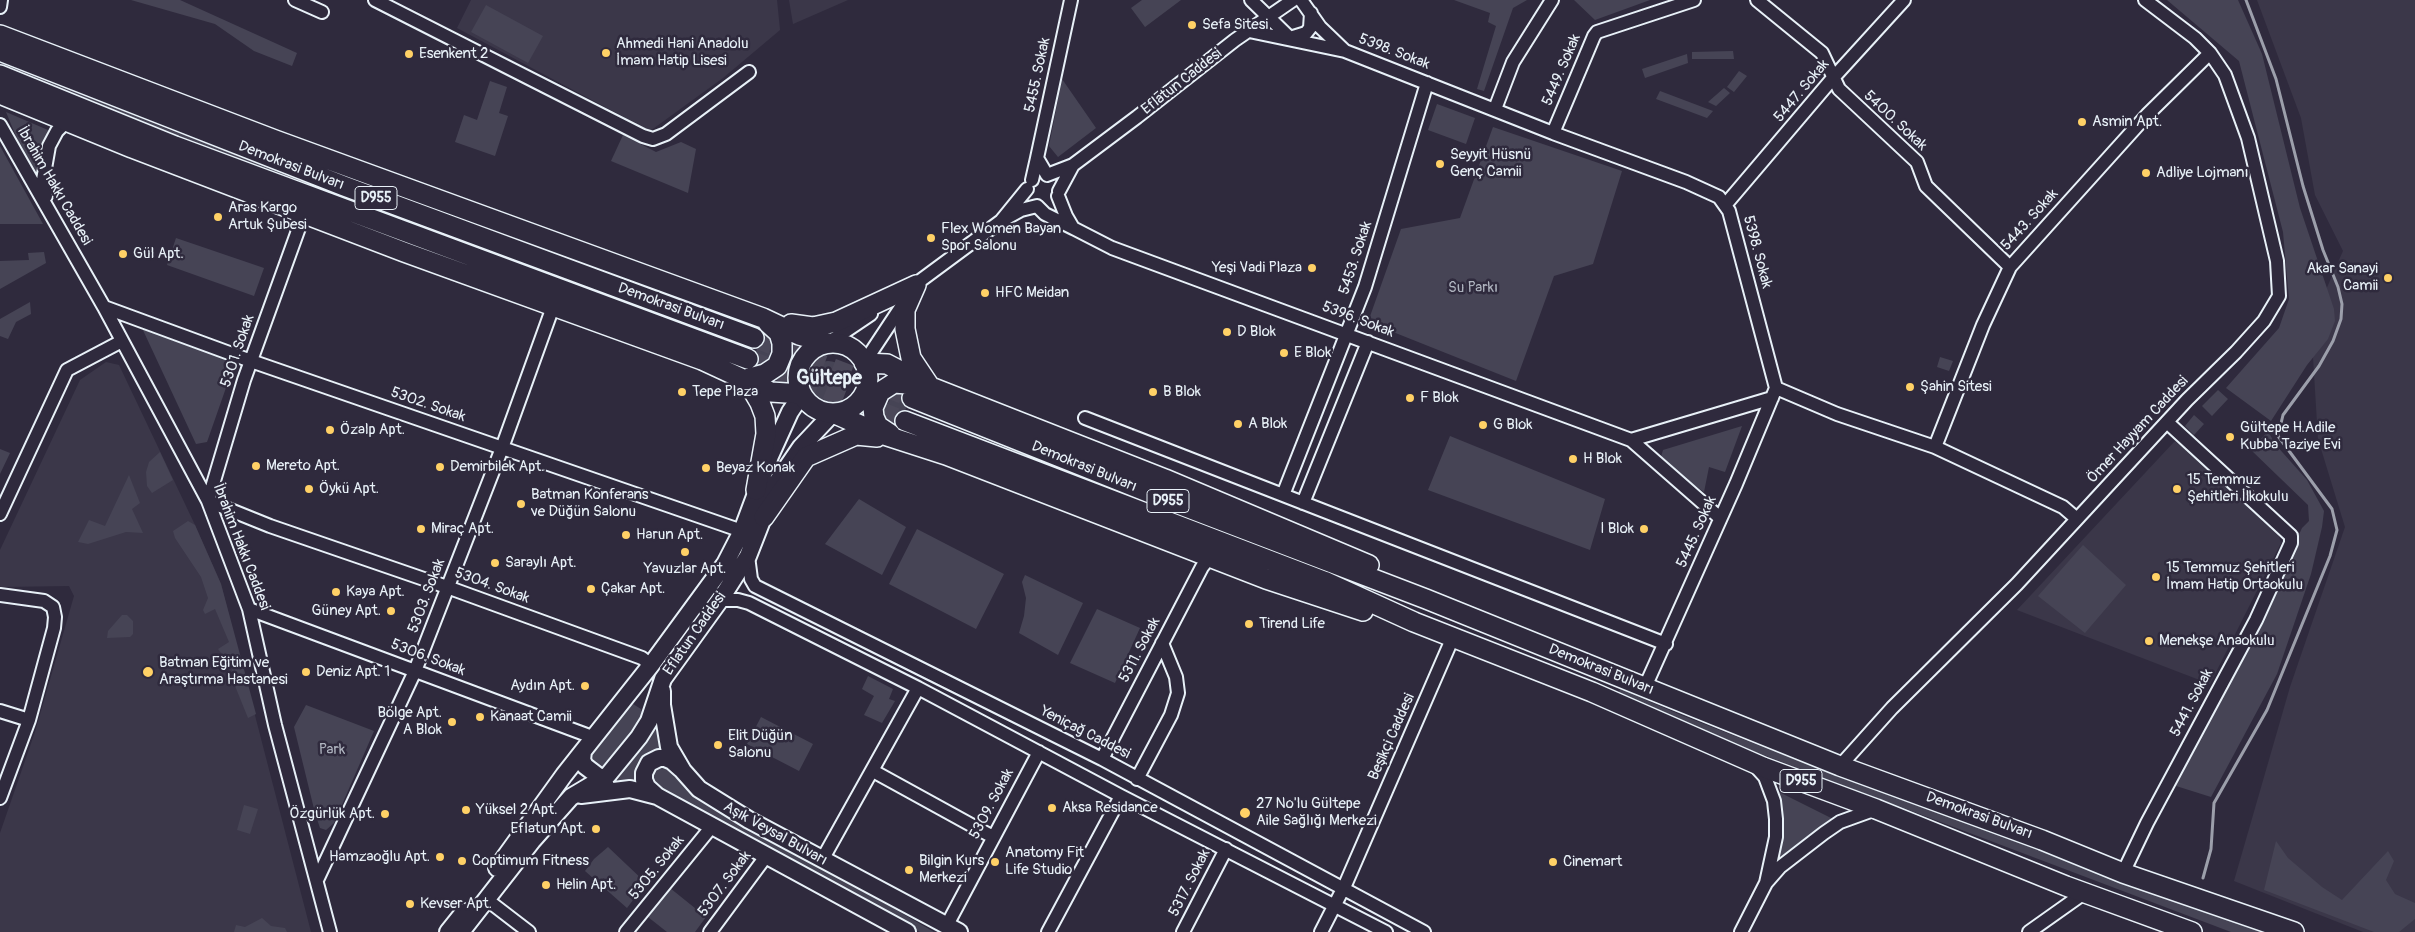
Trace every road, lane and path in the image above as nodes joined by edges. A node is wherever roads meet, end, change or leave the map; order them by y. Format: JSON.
{"nodes":[{"id":1,"x":1,"y":0,"type":"edge"},
{"id":2,"x":295,"y":0,"type":"edge"},
{"id":3,"x":375,"y":0,"type":"edge"},
{"id":4,"x":1071,"y":0,"type":"edge"},
{"id":5,"x":1251,"y":0,"type":"edge"},
{"id":6,"x":1292,"y":0,"type":"edge"},
{"id":7,"x":1301,"y":0,"type":"edge"},
{"id":8,"x":1552,"y":0,"type":"edge"},
{"id":9,"x":1694,"y":0,"type":"edge"},
{"id":10,"x":1757,"y":0,"type":"edge"},
{"id":11,"x":1904,"y":0,"type":"edge"},
{"id":12,"x":2145,"y":0,"type":"edge"},
{"id":13,"x":0,"y":7,"type":"edge"},
{"id":14,"x":322,"y":12,"type":"dead end"},
{"id":15,"x":1312,"y":13,"type":"junction"},
{"id":16,"x":1268,"y":17,"type":"junction"},
{"id":17,"x":1249,"y":30,"type":"junction"},
{"id":18,"x":0,"y":35,"type":"edge"},
{"id":19,"x":1290,"y":38,"type":"junction"},
{"id":20,"x":0,"y":51,"type":"edge"},
{"id":21,"x":1345,"y":51,"type":"junction"},
{"id":22,"x":2210,"y":53,"type":"junction"},
{"id":23,"x":749,"y":72,"type":"dead end"},
{"id":24,"x":0,"y":75,"type":"edge"},
{"id":25,"x":1833,"y":78,"type":"junction"},
{"id":26,"x":1427,"y":83,"type":"junction"},
{"id":27,"x":0,"y":94,"type":"edge"},
{"id":28,"x":1495,"y":109,"type":"junction"},
{"id":29,"x":66,"y":122,"type":"junction"},
{"id":30,"x":0,"y":125,"type":"edge"},
{"id":31,"x":1553,"y":133,"type":"junction"},
{"id":32,"x":1037,"y":158,"type":"junction"},
{"id":33,"x":1073,"y":164,"type":"junction"},
{"id":34,"x":1046,"y":175,"type":"junction"},
{"id":35,"x":1030,"y":184,"type":"junction"},
{"id":36,"x":1059,"y":193,"type":"junction"},
{"id":37,"x":47,"y":204,"type":"junction"},
{"id":38,"x":1726,"y":204,"type":"junction"},
{"id":39,"x":1037,"y":206,"type":"junction"},
{"id":40,"x":304,"y":214,"type":"junction"},
{"id":41,"x":1001,"y":221,"type":"junction"},
{"id":42,"x":1073,"y":228,"type":"junction"},
{"id":43,"x":2010,"y":267,"type":"junction"},
{"id":44,"x":916,"y":285,"type":"junction"},
{"id":45,"x":104,"y":308,"type":"junction"},
{"id":46,"x":550,"y":315,"type":"dead end"},
{"id":47,"x":763,"y":318,"type":"junction"},
{"id":48,"x":1348,"y":333,"type":"junction"},
{"id":49,"x":754,"y":338,"type":"tunnel mouth"},
{"id":50,"x":122,"y":341,"type":"junction"},
{"id":51,"x":1368,"y":342,"type":"junction"},
{"id":52,"x":828,"y":343,"type":"junction"},
{"id":53,"x":748,"y":359,"type":"tunnel mouth"},
{"id":54,"x":251,"y":361,"type":"junction"},
{"id":55,"x":864,"y":363,"type":"junction"},
{"id":56,"x":746,"y":379,"type":"junction"},
{"id":57,"x":931,"y":387,"type":"junction"},
{"id":58,"x":1774,"y":393,"type":"junction"},
{"id":59,"x":802,"y":394,"type":"junction"},
{"id":60,"x":912,"y":398,"type":"tunnel mouth"},
{"id":61,"x":833,"y":412,"type":"junction"},
{"id":62,"x":1085,"y":418,"type":"dead end"},
{"id":63,"x":905,"y":420,"type":"tunnel mouth"},
{"id":64,"x":2168,"y":423,"type":"junction"},
{"id":65,"x":1631,"y":440,"type":"junction"},
{"id":66,"x":900,"y":441,"type":"junction"},
{"id":67,"x":1935,"y":446,"type":"junction"},
{"id":68,"x":502,"y":448,"type":"junction"},
{"id":69,"x":756,"y":490,"type":"junction"},
{"id":70,"x":1283,"y":495,"type":"junction"},
{"id":71,"x":208,"y":500,"type":"junction"},
{"id":72,"x":1303,"y":503,"type":"junction"},
{"id":73,"x":0,"y":514,"type":"edge"},
{"id":74,"x":764,"y":517,"type":"junction"},
{"id":75,"x":1720,"y":518,"type":"junction"},
{"id":76,"x":2077,"y":519,"type":"junction"},
{"id":77,"x":742,"y":531,"type":"junction"},
{"id":78,"x":748,"y":556,"type":"junction"},
{"id":79,"x":1210,"y":557,"type":"junction"},
{"id":80,"x":447,"y":587,"type":"junction"},
{"id":81,"x":0,"y":595,"type":"edge"},
{"id":82,"x":1426,"y":599,"type":"junction"},
{"id":83,"x":720,"y":600,"type":"junction"},
{"id":84,"x":249,"y":609,"type":"junction"},
{"id":85,"x":1414,"y":622,"type":"junction"},
{"id":86,"x":1453,"y":637,"type":"junction"},
{"id":87,"x":1162,"y":643,"type":"junction"},
{"id":88,"x":1666,"y":644,"type":"junction"},
{"id":89,"x":651,"y":665,"type":"junction"},
{"id":90,"x":416,"y":671,"type":"junction"},
{"id":91,"x":663,"y":679,"type":"junction"},
{"id":92,"x":1645,"y":687,"type":"junction"},
{"id":93,"x":918,"y":688,"type":"junction"},
{"id":94,"x":625,"y":698,"type":"junction"},
{"id":95,"x":653,"y":709,"type":"junction"},
{"id":96,"x":0,"y":711,"type":"edge"},
{"id":97,"x":29,"y":720,"type":"junction"},
{"id":98,"x":665,"y":723,"type":"junction"},
{"id":99,"x":595,"y":738,"type":"junction"},
{"id":100,"x":583,"y":752,"type":"junction"},
{"id":101,"x":1039,"y":752,"type":"junction"},
{"id":102,"x":1102,"y":759,"type":"junction"},
{"id":103,"x":1751,"y":762,"type":"junction"},
{"id":104,"x":1840,"y":766,"type":"junction"},
{"id":105,"x":682,"y":771,"type":"junction"},
{"id":106,"x":873,"y":771,"type":"junction"},
{"id":107,"x":1137,"y":779,"type":"junction"},
{"id":108,"x":605,"y":785,"type":"junction"},
{"id":109,"x":657,"y":796,"type":"junction"},
{"id":110,"x":1121,"y":796,"type":"junction"},
{"id":111,"x":0,"y":798,"type":"edge"},
{"id":112,"x":1876,"y":809,"type":"junction"},
{"id":113,"x":714,"y":826,"type":"junction"},
{"id":114,"x":993,"y":837,"type":"junction"},
{"id":115,"x":1226,"y":849,"type":"junction"},
{"id":116,"x":767,"y":855,"type":"junction"},
{"id":117,"x":822,"y":860,"type":"junction"},
{"id":118,"x":2123,"y":873,"type":"junction"},
{"id":119,"x":317,"y":880,"type":"junction"},
{"id":120,"x":1766,"y":883,"type":"junction"},
{"id":121,"x":1344,"y":888,"type":"junction"},
{"id":122,"x":2084,"y":893,"type":"junction"},
{"id":123,"x":486,"y":899,"type":"junction"},
{"id":124,"x":1336,"y":905,"type":"junction"},
{"id":125,"x":953,"y":929,"type":"edge"},
{"id":126,"x":2180,"y":930,"type":"edge"},
{"id":127,"x":330,"y":932,"type":"edge"},
{"id":128,"x":448,"y":932,"type":"edge"},
{"id":129,"x":461,"y":932,"type":"edge"},
{"id":130,"x":529,"y":932,"type":"edge"},
{"id":131,"x":626,"y":932,"type":"edge"},
{"id":132,"x":710,"y":932,"type":"edge"},
{"id":133,"x":907,"y":932,"type":"edge"},
{"id":134,"x":1048,"y":932,"type":"edge"},
{"id":135,"x":1183,"y":932,"type":"edge"},
{"id":136,"x":1321,"y":932,"type":"edge"},
{"id":137,"x":1386,"y":932,"type":"edge"},
{"id":138,"x":1424,"y":932,"type":"edge"},
{"id":139,"x":1741,"y":932,"type":"edge"},
{"id":140,"x":2029,"y":932,"type":"edge"},
{"id":141,"x":2294,"y":932,"type":"edge"}],
"edges":[{"from":1,"to":13,"type":"street"},
{"from":2,"to":14,"type":"street"},
{"from":3,"to":23,"type":"street"},
{"from":4,"to":32,"type":"street","name":"5455. Sokak"},
{"from":5,"to":16,"type":"street"},
{"from":6,"to":16,"type":"street","name":"Eflatun Caddesi"},
{"from":7,"to":15,"type":"street","name":"5398. Sokak"},
{"from":8,"to":28,"type":"street"},
{"from":9,"to":31,"type":"street","name":"5449. Sokak"},
{"from":10,"to":25,"type":"street","name":"5400. Sokak"},
{"from":11,"to":25,"type":"street","name":"5447. Sokak"},
{"from":12,"to":22,"type":"street","name":"Ömer Hayyam Caddesi"},
{"from":15,"to":19,"type":"street"},
{"from":15,"to":21,"type":"street","name":"5398. Sokak"},
{"from":16,"to":17,"type":"street","name":"Eflatun Caddesi"},
{"from":16,"to":19,"type":"street"},
{"from":17,"to":19,"type":"street","name":"5398. Sokak"},
{"from":17,"to":33,"type":"street","name":"Eflatun Caddesi"},
{"from":18,"to":47,"type":"highway"},
{"from":19,"to":21,"type":"street","name":"5398. Sokak"},
{"from":20,"to":49,"type":"highway","name":"Demokrasi Bulvarı","number":"D955"},
{"from":21,"to":26,"type":"street","name":"5398. Sokak"},
{"from":22,"to":43,"type":"street","name":"5443. Sokak"},
{"from":22,"to":64,"type":"street","name":"Ömer Hayyam Caddesi"},
{"from":24,"to":53,"type":"highway","name":"Demokrasi Bulvarı","number":"D955"},
{"from":25,"to":38,"type":"street","name":"5447. Sokak"},
{"from":25,"to":43,"type":"street","name":"5400. Sokak"},
{"from":26,"to":28,"type":"street","name":"5398. Sokak"},
{"from":26,"to":48,"type":"street","name":"5453. Sokak"},
{"from":27,"to":29,"type":"highway"},
{"from":28,"to":31,"type":"street","name":"5398. Sokak"},
{"from":29,"to":37,"type":"street"},
{"from":29,"to":40,"type":"highway"},
{"from":30,"to":37,"type":"street","name":"İbrahim Hakkı Caddesi"},
{"from":31,"to":38,"type":"street","name":"5398. Sokak"},
{"from":32,"to":34,"type":"street"},
{"from":32,"to":35,"type":"street","name":"5455. Sokak"},
{"from":33,"to":34,"type":"street"},
{"from":33,"to":36,"type":"street"},
{"from":34,"to":35,"type":"street"},
{"from":34,"to":36,"type":"street"},
{"from":35,"to":39,"type":"street"},
{"from":35,"to":41,"type":"street"},
{"from":36,"to":39,"type":"street"},
{"from":36,"to":42,"type":"street"},
{"from":37,"to":45,"type":"street","name":"İbrahim Hakkı Caddesi"},
{"from":38,"to":58,"type":"street","name":"5398. Sokak"},
{"from":39,"to":41,"type":"street"},
{"from":39,"to":42,"type":"street","name":"5396. Sokak"},
{"from":40,"to":54,"type":"street","name":"5301. Sokak"},
{"from":40,"to":56,"type":"highway"},
{"from":41,"to":44,"type":"street"},
{"from":42,"to":48,"type":"street","name":"5396. Sokak"},
{"from":43,"to":67,"type":"street","name":"5443. Sokak"},
{"from":44,"to":47,"type":"highway"},
{"from":44,"to":52,"type":"street"},
{"from":44,"to":55,"type":"street"},
{"from":44,"to":57,"type":"highway"},
{"from":45,"to":50,"type":"street","name":"İbrahim Hakkı Caddesi"},
{"from":45,"to":54,"type":"street","name":"5302. Sokak"},
{"from":46,"to":68,"type":"street","name":"5303. Sokak"},
{"from":47,"to":52,"type":"highway"},
{"from":47,"to":56,"type":"highway"},
{"from":48,"to":51,"type":"street","name":"5396. Sokak"},
{"from":48,"to":70,"type":"street","name":"5453. Sokak"},
{"from":50,"to":71,"type":"street","name":"İbrahim Hakkı Caddesi"},
{"from":50,"to":73,"type":"street"},
{"from":51,"to":65,"type":"street","name":"5396. Sokak"},
{"from":51,"to":72,"type":"street"},
{"from":52,"to":55,"type":"highway"},
{"from":52,"to":59,"type":"highway"},
{"from":54,"to":68,"type":"street","name":"5302. Sokak"},
{"from":54,"to":71,"type":"street","name":"5301. Sokak"},
{"from":55,"to":57,"type":"highway"},
{"from":55,"to":61,"type":"highway"},
{"from":56,"to":59,"type":"highway"},
{"from":56,"to":69,"type":"highway"},
{"from":57,"to":66,"type":"highway"},
{"from":57,"to":82,"type":"highway"},
{"from":58,"to":65,"type":"street"},
{"from":58,"to":67,"type":"street"},
{"from":58,"to":75,"type":"street","name":"5445. Sokak"},
{"from":59,"to":61,"type":"highway"},
{"from":59,"to":69,"type":"main road","name":"Eflatun Caddesi"},
{"from":60,"to":82,"type":"highway","name":"Demokrasi Bulvarı","number":"D955"},
{"from":61,"to":66,"type":"highway"},
{"from":61,"to":74,"type":"main road","name":"Eflatun Caddesi"},
{"from":62,"to":70,"type":"street"},
{"from":63,"to":85,"type":"highway","name":"Demokrasi Bulvarı","number":"D955"},
{"from":64,"to":76,"type":"street","name":"Ömer Hayyam Caddesi"},
{"from":64,"to":118,"type":"street","name":"5441. Sokak"},
{"from":65,"to":75,"type":"street"},
{"from":66,"to":74,"type":"highway"},
{"from":66,"to":79,"type":"highway"},
{"from":67,"to":76,"type":"street"},
{"from":68,"to":77,"type":"street","name":"5302. Sokak"},
{"from":68,"to":80,"type":"street","name":"5303. Sokak"},
{"from":69,"to":77,"type":"main road","name":"Eflatun Caddesi"},
{"from":70,"to":72,"type":"street"},
{"from":71,"to":80,"type":"street","name":"5304. Sokak"},
{"from":71,"to":84,"type":"street","name":"İbrahim Hakkı Caddesi"},
{"from":72,"to":88,"type":"street"},
{"from":74,"to":78,"type":"main road","name":"Eflatun Caddesi"},
{"from":75,"to":88,"type":"street","name":"5445. Sokak"},
{"from":76,"to":104,"type":"street","name":"Ömer Hayyam Caddesi"},
{"from":77,"to":89,"type":"main road","name":"Eflatun Caddesi"},
{"from":78,"to":83,"type":"main road","name":"Eflatun Caddesi"},
{"from":78,"to":102,"type":"street","name":"Yeniçağ Caddesi"},
{"from":79,"to":85,"type":"highway"},
{"from":79,"to":87,"type":"street","name":"5311. Sokak"},
{"from":80,"to":89,"type":"street","name":"5304. Sokak"},
{"from":80,"to":90,"type":"street","name":"5303. Sokak"},
{"from":81,"to":97,"type":"street"},
{"from":82,"to":92,"type":"highway","name":"Demokrasi Bulvarı","number":"D955"},
{"from":83,"to":91,"type":"main road","name":"Eflatun Caddesi"},
{"from":83,"to":93,"type":"street"},
{"from":84,"to":90,"type":"street","name":"5306. Sokak"},
{"from":84,"to":119,"type":"street","name":"İbrahim Hakkı Caddesi"},
{"from":85,"to":86,"type":"highway","name":"Demokrasi Bulvarı","number":"D955"},
{"from":86,"to":103,"type":"highway","name":"Demokrasi Bulvarı","number":"D955"},
{"from":86,"to":121,"type":"street","name":"Beşikçi Caddesi"},
{"from":87,"to":102,"type":"street","name":"5311. Sokak"},
{"from":87,"to":107,"type":"street"},
{"from":88,"to":92,"type":"street","name":"5445. Sokak"},
{"from":89,"to":94,"type":"main road","name":"Eflatun Caddesi"},
{"from":90,"to":99,"type":"street","name":"5306. Sokak"},
{"from":90,"to":119,"type":"street","name":"5303. Sokak"},
{"from":91,"to":95,"type":"main road","name":"Eflatun Caddesi"},
{"from":91,"to":98,"type":"main road","name":"Aşık Veysal Bulvarı"},
{"from":92,"to":104,"type":"highway","name":"Demokrasi Bulvarı","number":"D955"},
{"from":93,"to":101,"type":"street"},
{"from":93,"to":106,"type":"street"},
{"from":94,"to":95,"type":"main road"},
{"from":94,"to":99,"type":"main road","name":"Eflatun Caddesi"},
{"from":95,"to":98,"type":"main road"},
{"from":95,"to":108,"type":"main road","name":"Eflatun Caddesi"},
{"from":96,"to":97,"type":"street"},
{"from":97,"to":111,"type":"street"},
{"from":98,"to":105,"type":"main road","name":"Aşık Veysal Bulvarı"},
{"from":99,"to":100,"type":"main road","name":"Eflatun Caddesi"},
{"from":100,"to":108,"type":"main road"},
{"from":100,"to":128,"type":"main road","name":"Eflatun Caddesi"},
{"from":101,"to":110,"type":"street"},
{"from":101,"to":114,"type":"street","name":"5309. Sokak"},
{"from":102,"to":107,"type":"street","name":"Yeniçağ Caddesi"},
{"from":103,"to":112,"type":"highway","name":"Demokrasi Bulvarı","number":"D955"},
{"from":103,"to":120,"type":"street"},
{"from":104,"to":118,"type":"highway","name":"Demokrasi Bulvarı","number":"D955"},
{"from":105,"to":109,"type":"main road"},
{"from":105,"to":117,"type":"main road","name":"Aşık Veysal Bulvarı"},
{"from":106,"to":114,"type":"street"},
{"from":106,"to":117,"type":"street"},
{"from":107,"to":121,"type":"street","name":"Yeniçağ Caddesi"},
{"from":108,"to":109,"type":"main road","name":"Aşık Veysal Bulvarı"},
{"from":108,"to":123,"type":"main road","name":"Aşık Veysal Bulvarı"},
{"from":109,"to":113,"type":"main road","name":"Aşık Veysal Bulvarı"},
{"from":110,"to":115,"type":"street"},
{"from":110,"to":134,"type":"street"},
{"from":112,"to":120,"type":"street"},
{"from":112,"to":122,"type":"highway","name":"Demokrasi Bulvarı","number":"D955"},
{"from":113,"to":116,"type":"main road","name":"Aşık Veysal Bulvarı"},
{"from":113,"to":131,"type":"street","name":"5305. Sokak"},
{"from":114,"to":125,"type":"street","name":"5309. Sokak"},
{"from":115,"to":124,"type":"street"},
{"from":115,"to":135,"type":"street","name":"5317. Sokak"},
{"from":116,"to":132,"type":"street","name":"5307. Sokak"},
{"from":116,"to":133,"type":"main road","name":"Aşık Veysal Bulvarı"},
{"from":117,"to":125,"type":"main road","name":"Aşık Veysal Bulvarı"},
{"from":118,"to":141,"type":"highway","name":"Demokrasi Bulvarı","number":"D955"},
{"from":119,"to":127,"type":"street","name":"İbrahim Hakkı Caddesi"},
{"from":120,"to":139,"type":"street"},
{"from":121,"to":124,"type":"street","name":"Beşikçi Caddesi"},
{"from":121,"to":138,"type":"street","name":"Yeniçağ Caddesi"},
{"from":122,"to":126,"type":"highway","name":"Demokrasi Bulvarı","number":"D955"},
{"from":122,"to":140,"type":"street"},
{"from":123,"to":129,"type":"main road"},
{"from":123,"to":130,"type":"street"},
{"from":124,"to":136,"type":"street","name":"Beşikçi Caddesi"},
{"from":124,"to":137,"type":"street"}]}
